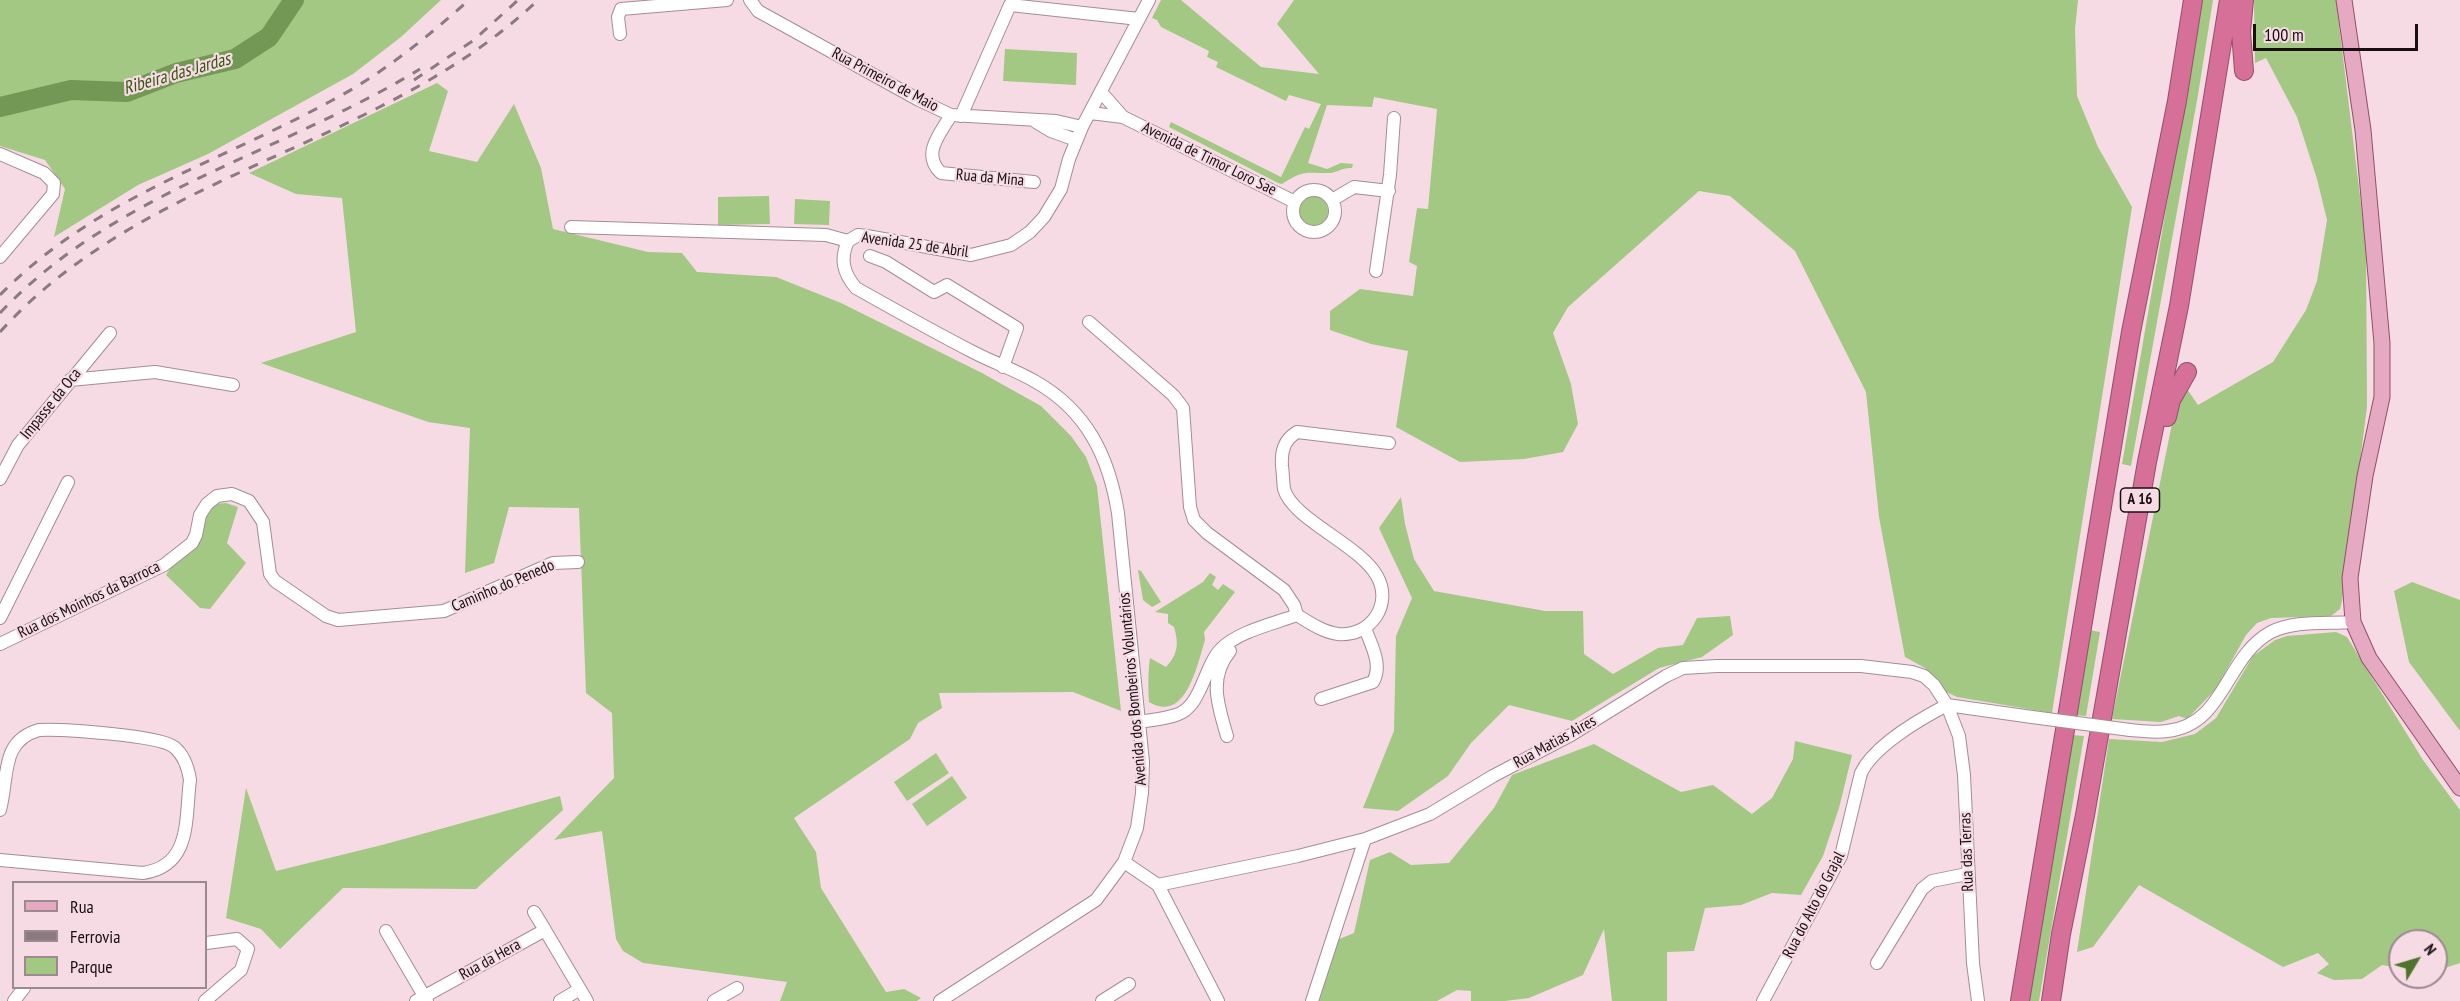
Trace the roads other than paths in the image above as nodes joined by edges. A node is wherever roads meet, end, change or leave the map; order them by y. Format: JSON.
{"nodes":[{"id":1,"x":727,"y":0,"type":"edge"},
{"id":2,"x":750,"y":0,"type":"edge"},
{"id":3,"x":1149,"y":0,"type":"edge"},
{"id":4,"x":2193,"y":0,"type":"edge"},
{"id":5,"x":2229,"y":0,"type":"edge"},
{"id":6,"x":2244,"y":0,"type":"edge"},
{"id":7,"x":2344,"y":0,"type":"edge"},
{"id":8,"x":1139,"y":19,"type":"junction"},
{"id":9,"x":620,"y":34,"type":"dead end"},
{"id":10,"x":2244,"y":71,"type":"dead end"},
{"id":11,"x":1101,"y":92,"type":"junction"},
{"id":12,"x":1090,"y":113,"type":"junction"},
{"id":13,"x":956,"y":115,"type":"junction"},
{"id":14,"x":1123,"y":117,"type":"junction"},
{"id":15,"x":1394,"y":118,"type":"dead end"},
{"id":16,"x":1035,"y":121,"type":"junction"},
{"id":17,"x":1082,"y":127,"type":"junction"},
{"id":18,"x":1051,"y":132,"type":"junction"},
{"id":19,"x":1076,"y":140,"type":"junction"},
{"id":20,"x":0,"y":154,"type":"edge"},
{"id":21,"x":1069,"y":159,"type":"junction"},
{"id":22,"x":1034,"y":182,"type":"dead end"},
{"id":23,"x":1389,"y":191,"type":"junction"},
{"id":24,"x":2144,"y":193,"type":"dead end"},
{"id":25,"x":1332,"y":200,"type":"junction"},
{"id":26,"x":1295,"y":202,"type":"junction"},
{"id":27,"x":571,"y":227,"type":"dead end"},
{"id":28,"x":848,"y":241,"type":"junction"},
{"id":29,"x":870,"y":256,"type":"dead end"},
{"id":30,"x":0,"y":257,"type":"edge"},
{"id":31,"x":1376,"y":271,"type":"dead end"},
{"id":32,"x":1089,"y":322,"type":"dead end"},
{"id":33,"x":2131,"y":332,"type":"junction"},
{"id":34,"x":110,"y":333,"type":"dead end"},
{"id":35,"x":1003,"y":367,"type":"junction"},
{"id":36,"x":2187,"y":372,"type":"dead end"},
{"id":37,"x":70,"y":380,"type":"junction"},
{"id":38,"x":233,"y":385,"type":"dead end"},
{"id":39,"x":1389,"y":443,"type":"dead end"},
{"id":40,"x":2147,"y":462,"type":"junction"},
{"id":41,"x":0,"y":479,"type":"edge"},
{"id":42,"x":68,"y":482,"type":"dead end"},
{"id":43,"x":249,"y":501,"type":"joint"},
{"id":44,"x":578,"y":562,"type":"dead end"},
{"id":45,"x":1297,"y":615,"type":"junction"},
{"id":46,"x":0,"y":618,"type":"edge"},
{"id":47,"x":2353,"y":622,"type":"junction"},
{"id":48,"x":1365,"y":628,"type":"junction"},
{"id":49,"x":1243,"y":636,"type":"junction"},
{"id":50,"x":0,"y":644,"type":"edge"},
{"id":51,"x":1321,"y":699,"type":"dead end"},
{"id":52,"x":1947,"y":705,"type":"junction"},
{"id":53,"x":1139,"y":722,"type":"junction"},
{"id":54,"x":1227,"y":736,"type":"dead end"},
{"id":55,"x":2460,"y":788,"type":"edge"},
{"id":56,"x":0,"y":810,"type":"edge"},
{"id":57,"x":1365,"y":838,"type":"junction"},
{"id":58,"x":0,"y":860,"type":"edge"},
{"id":59,"x":1124,"y":862,"type":"junction"},
{"id":60,"x":1967,"y":874,"type":"junction"},
{"id":61,"x":1158,"y":885,"type":"junction"},
{"id":62,"x":534,"y":912,"type":"dead end"},
{"id":63,"x":545,"y":930,"type":"junction"},
{"id":64,"x":386,"y":931,"type":"dead end"},
{"id":65,"x":207,"y":943,"type":"edge"},
{"id":66,"x":1877,"y":963,"type":"dead end"},
{"id":67,"x":1129,"y":984,"type":"dead end"},
{"id":68,"x":737,"y":988,"type":"dead end"},
{"id":69,"x":580,"y":989,"type":"junction"},
{"id":70,"x":423,"y":999,"type":"edge"},
{"id":71,"x":204,"y":1001,"type":"edge"},
{"id":72,"x":560,"y":1001,"type":"edge"},
{"id":73,"x":587,"y":1001,"type":"edge"},
{"id":74,"x":714,"y":1001,"type":"edge"},
{"id":75,"x":940,"y":1001,"type":"edge"},
{"id":76,"x":1102,"y":1001,"type":"edge"},
{"id":77,"x":1218,"y":1001,"type":"edge"},
{"id":78,"x":1312,"y":1001,"type":"edge"},
{"id":79,"x":1763,"y":1001,"type":"edge"},
{"id":80,"x":1978,"y":1001,"type":"edge"},
{"id":81,"x":2020,"y":1001,"type":"edge"},
{"id":82,"x":2051,"y":1001,"type":"edge"}],
"edges":[{"from":1,"to":9,"type":"street"},
{"from":2,"to":13,"type":"street","name":"Rua Primeiro de Maio"},
{"from":3,"to":8,"type":"street","name":"Avenida 25 de Abril"},
{"from":4,"to":33,"type":"highway","number":"A 16"},
{"from":5,"to":40,"type":"highway","number":"A 16"},
{"from":6,"to":10,"type":"highway"},
{"from":7,"to":47,"type":"main road"},
{"from":8,"to":11,"type":"street","name":"Avenida 25 de Abril"},
{"from":8,"to":13,"type":"street","name":"Rua da Mina"},
{"from":11,"to":12,"type":"street","name":"Avenida 25 de Abril"},
{"from":11,"to":14,"type":"street","name":"Avenida de Timor Loro Sae"},
{"from":12,"to":14,"type":"street","name":"Avenida de Timor Loro Sae"},
{"from":12,"to":17,"type":"street","name":"Avenida 25 de Abril"},
{"from":13,"to":16,"type":"street","name":"Rua Primeiro de Maio"},
{"from":13,"to":22,"type":"street","name":"Rua da Mina"},
{"from":14,"to":26,"type":"street","name":"Avenida de Timor Loro Sae"},
{"from":15,"to":23,"type":"street"},
{"from":16,"to":17,"type":"street","name":"Rua Primeiro de Maio"},
{"from":16,"to":18,"type":"street"},
{"from":17,"to":19,"type":"street","name":"Avenida 25 de Abril"},
{"from":18,"to":19,"type":"street"},
{"from":18,"to":21,"type":"street"},
{"from":19,"to":21,"type":"street","name":"Avenida 25 de Abril"},
{"from":20,"to":30,"type":"street"},
{"from":21,"to":28,"type":"street","name":"Avenida 25 de Abril"},
{"from":23,"to":25,"type":"street"},
{"from":23,"to":31,"type":"street"},
{"from":24,"to":33,"type":"highway"},
{"from":25,"to":26,"type":"street","name":"Avenida de Timor Loro Sae"},
{"from":25,"to":26,"type":"street","name":"Avenida de Timor Loro Sae"},
{"from":27,"to":28,"type":"street","name":"Avenida 25 de Abril"},
{"from":28,"to":35,"type":"street","name":"Avenida dos Bombeiros Voluntários"},
{"from":29,"to":35,"type":"street"},
{"from":32,"to":45,"type":"street"},
{"from":33,"to":81,"type":"highway","number":"A 16"},
{"from":34,"to":37,"type":"street","name":"Impasse da Oca"},
{"from":35,"to":53,"type":"street","name":"Avenida dos Bombeiros Voluntários"},
{"from":36,"to":40,"type":"highway"},
{"from":37,"to":38,"type":"street"},
{"from":37,"to":41,"type":"street","name":"Impasse da Oca"},
{"from":39,"to":48,"type":"street"},
{"from":40,"to":82,"type":"highway","number":"A 16"},
{"from":42,"to":46,"type":"street"},
{"from":43,"to":44,"type":"street","name":"Caminho do Penedo"},
{"from":43,"to":50,"type":"street","name":"Rua dos Moinhos da Barroca"},
{"from":45,"to":48,"type":"street"},
{"from":45,"to":49,"type":"street"},
{"from":47,"to":52,"type":"street","bridge":true},
{"from":47,"to":55,"type":"main road"},
{"from":48,"to":51,"type":"street"},
{"from":49,"to":53,"type":"street"},
{"from":49,"to":54,"type":"street"},
{"from":52,"to":57,"type":"street","name":"Rua Matias Aires"},
{"from":52,"to":60,"type":"street","name":"Rua das Terras"},
{"from":52,"to":79,"type":"street","name":"Rua do Alto do Grajal"},
{"from":53,"to":59,"type":"street","name":"Avenida dos Bombeiros Voluntários"},
{"from":56,"to":58,"type":"street"},
{"from":57,"to":61,"type":"street","name":"Rua Matias Aires"},
{"from":57,"to":78,"type":"street"},
{"from":59,"to":61,"type":"street"},
{"from":59,"to":75,"type":"street","name":"Avenida dos Bombeiros Voluntários"},
{"from":60,"to":66,"type":"street"},
{"from":60,"to":80,"type":"street","name":"Rua das Terras"},
{"from":61,"to":77,"type":"street"},
{"from":62,"to":63,"type":"street"},
{"from":63,"to":69,"type":"street"},
{"from":63,"to":70,"type":"street","name":"Rua da Hera"},
{"from":64,"to":70,"type":"street"},
{"from":65,"to":71,"type":"street"},
{"from":67,"to":76,"type":"street"},
{"from":68,"to":74,"type":"street"},
{"from":69,"to":72,"type":"street"},
{"from":69,"to":73,"type":"street"}]}
